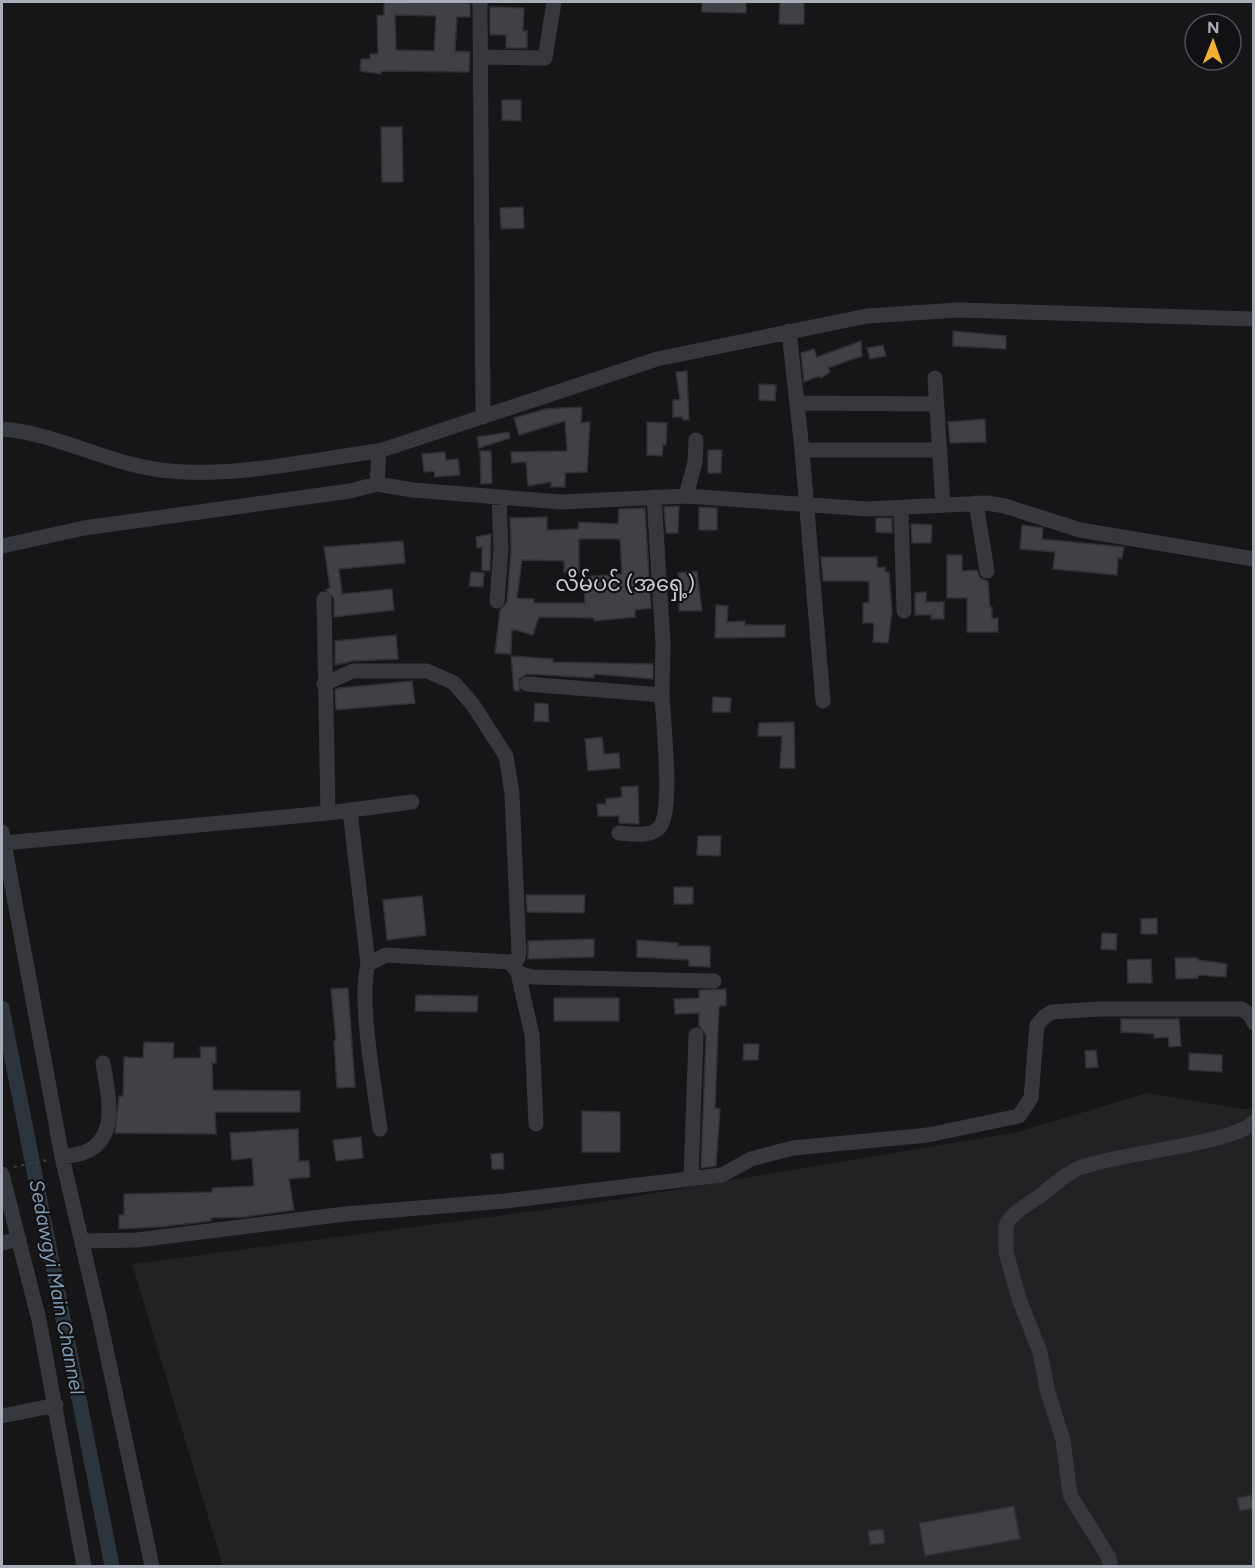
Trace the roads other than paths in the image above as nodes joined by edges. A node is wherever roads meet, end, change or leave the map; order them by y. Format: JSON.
{"nodes":[{"id":1,"x":480,"y":2,"type":"edge"},
{"id":2,"x":554,"y":2,"type":"edge"},
{"id":3,"x":481,"y":57,"type":"junction"},
{"id":4,"x":1254,"y":319,"type":"edge"},
{"id":5,"x":789,"y":331,"type":"junction"},
{"id":6,"x":935,"y":378,"type":"dead end"},
{"id":7,"x":797,"y":403,"type":"junction"},
{"id":8,"x":935,"y":404,"type":"junction"},
{"id":9,"x":483,"y":417,"type":"junction"},
{"id":10,"x":2,"y":429,"type":"edge"},
{"id":11,"x":696,"y":440,"type":"dead end"},
{"id":12,"x":802,"y":450,"type":"junction"},
{"id":13,"x":940,"y":450,"type":"junction"},
{"id":14,"x":379,"y":451,"type":"junction"},
{"id":15,"x":377,"y":484,"type":"junction"},
{"id":16,"x":686,"y":496,"type":"junction"},
{"id":17,"x":654,"y":497,"type":"junction"},
{"id":18,"x":499,"y":498,"type":"junction"},
{"id":19,"x":976,"y":503,"type":"junction"},
{"id":20,"x":943,"y":505,"type":"junction"},
{"id":21,"x":807,"y":506,"type":"junction"},
{"id":22,"x":901,"y":508,"type":"junction"},
{"id":23,"x":2,"y":546,"type":"edge"},
{"id":24,"x":1254,"y":559,"type":"edge"},
{"id":25,"x":987,"y":572,"type":"dead end"},
{"id":26,"x":324,"y":599,"type":"dead end"},
{"id":27,"x":497,"y":601,"type":"dead end"},
{"id":28,"x":904,"y":611,"type":"dead end"},
{"id":29,"x":324,"y":684,"type":"junction"},
{"id":30,"x":527,"y":684,"type":"dead end"},
{"id":31,"x":662,"y":695,"type":"junction"},
{"id":32,"x":823,"y":701,"type":"dead end"},
{"id":33,"x":412,"y":802,"type":"dead end"},
{"id":34,"x":350,"y":811,"type":"junction"},
{"id":35,"x":328,"y":813,"type":"junction"},
{"id":36,"x":619,"y":833,"type":"dead end"},
{"id":37,"x":3,"y":838,"type":"edge"},
{"id":38,"x":368,"y":963,"type":"junction"},
{"id":39,"x":514,"y":968,"type":"junction"},
{"id":40,"x":714,"y":981,"type":"dead end"},
{"id":41,"x":1254,"y":1023,"type":"edge"},
{"id":42,"x":696,"y":1035,"type":"dead end"},
{"id":43,"x":104,"y":1063,"type":"dead end"},
{"id":44,"x":1254,"y":1122,"type":"edge"},
{"id":45,"x":536,"y":1124,"type":"dead end"},
{"id":46,"x":380,"y":1128,"type":"dead end"},
{"id":47,"x":55,"y":1158,"type":"junction"},
{"id":48,"x":7,"y":1170,"type":"edge"},
{"id":49,"x":691,"y":1179,"type":"junction"},
{"id":50,"x":19,"y":1239,"type":"junction"},
{"id":51,"x":82,"y":1241,"type":"junction"},
{"id":52,"x":2,"y":1243,"type":"edge"},
{"id":53,"x":56,"y":1405,"type":"junction"},
{"id":54,"x":2,"y":1416,"type":"edge"},
{"id":55,"x":84,"y":1566,"type":"edge"},
{"id":56,"x":152,"y":1566,"type":"edge"},
{"id":57,"x":1110,"y":1566,"type":"edge"}],
"edges":[{"from":1,"to":3,"type":"street"},
{"from":2,"to":3,"type":"street"},
{"from":3,"to":9,"type":"street"},
{"from":4,"to":5,"type":"street"},
{"from":5,"to":7,"type":"street"},
{"from":5,"to":9,"type":"street"},
{"from":6,"to":8,"type":"street"},
{"from":7,"to":8,"type":"street"},
{"from":7,"to":12,"type":"street"},
{"from":8,"to":13,"type":"street"},
{"from":9,"to":14,"type":"street"},
{"from":10,"to":14,"type":"street"},
{"from":11,"to":16,"type":"street"},
{"from":12,"to":13,"type":"street"},
{"from":12,"to":21,"type":"street"},
{"from":13,"to":20,"type":"street"},
{"from":14,"to":15,"type":"street"},
{"from":15,"to":18,"type":"street"},
{"from":15,"to":23,"type":"street"},
{"from":16,"to":17,"type":"street"},
{"from":16,"to":21,"type":"street"},
{"from":17,"to":18,"type":"street"},
{"from":17,"to":31,"type":"street"},
{"from":18,"to":27,"type":"street"},
{"from":19,"to":20,"type":"street"},
{"from":19,"to":24,"type":"street"},
{"from":19,"to":25,"type":"street"},
{"from":20,"to":22,"type":"street"},
{"from":21,"to":22,"type":"street"},
{"from":21,"to":32,"type":"street"},
{"from":22,"to":28,"type":"street"},
{"from":26,"to":29,"type":"street"},
{"from":29,"to":35,"type":"street"},
{"from":29,"to":39,"type":"street"},
{"from":30,"to":31,"type":"street"},
{"from":31,"to":36,"type":"street"},
{"from":33,"to":34,"type":"street"},
{"from":34,"to":35,"type":"street"},
{"from":34,"to":38,"type":"street"},
{"from":35,"to":37,"type":"street"},
{"from":37,"to":47,"type":"street"},
{"from":38,"to":39,"type":"street"},
{"from":38,"to":46,"type":"street"},
{"from":39,"to":40,"type":"street"},
{"from":39,"to":45,"type":"street"},
{"from":41,"to":49,"type":"street"},
{"from":42,"to":49,"type":"street"},
{"from":43,"to":47,"type":"street"},
{"from":44,"to":57,"type":"street"},
{"from":47,"to":51,"type":"street"},
{"from":48,"to":50,"type":"street"},
{"from":49,"to":51,"type":"street"},
{"from":50,"to":52,"type":"street"},
{"from":50,"to":53,"type":"street"},
{"from":51,"to":56,"type":"street"},
{"from":53,"to":54,"type":"street"},
{"from":53,"to":55,"type":"street"}]}
